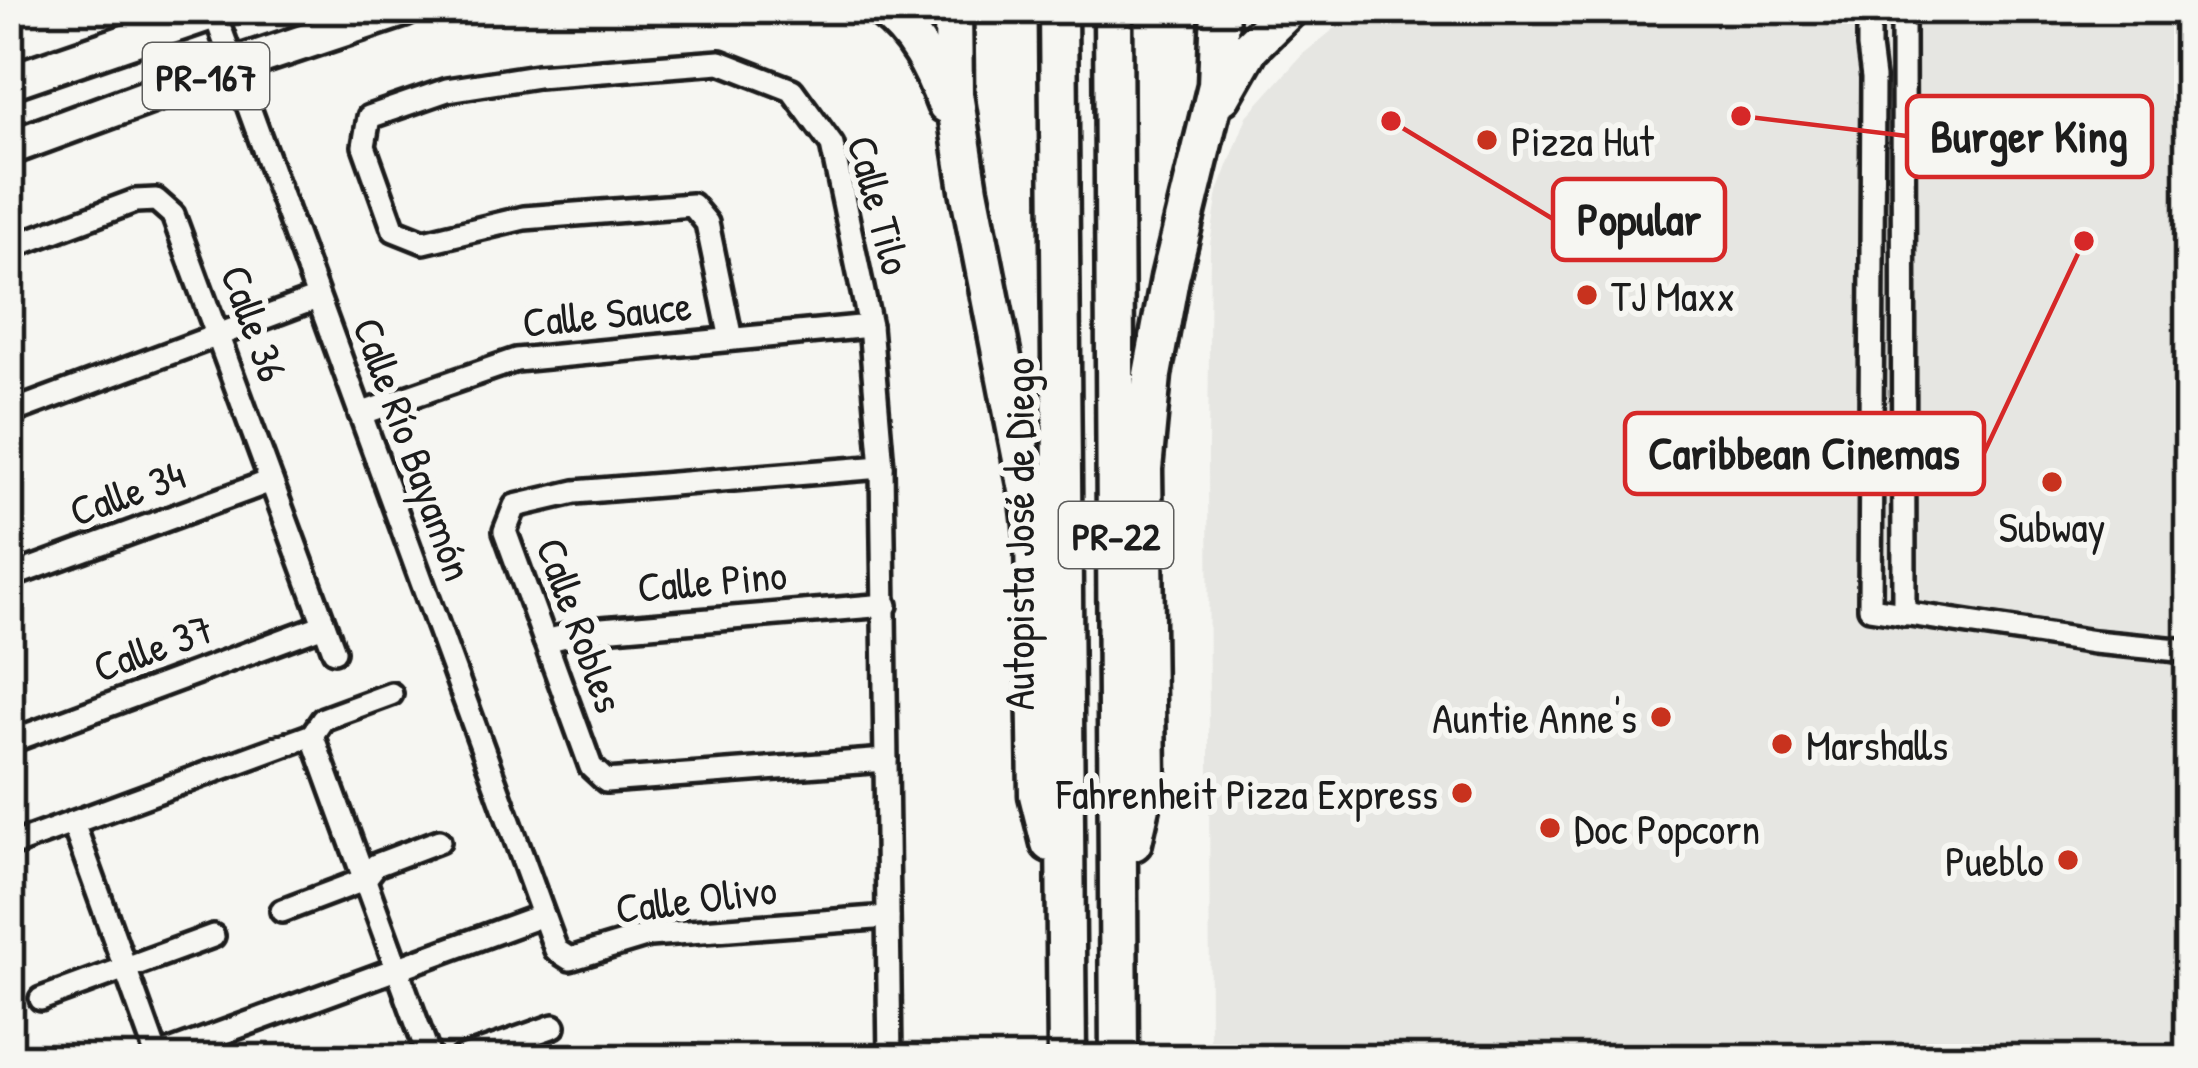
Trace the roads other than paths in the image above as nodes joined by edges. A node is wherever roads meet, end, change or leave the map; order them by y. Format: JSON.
{"nodes":[{"id":1,"x":404,"y":9,"type":"edge"},
{"id":2,"x":884,"y":9,"type":"edge"},
{"id":3,"x":953,"y":9,"type":"edge"},
{"id":4,"x":1220,"y":9,"type":"edge"},
{"id":5,"x":1289,"y":9,"type":"edge"},
{"id":6,"x":1869,"y":9,"type":"edge"},
{"id":7,"x":1903,"y":9,"type":"edge"},
{"id":8,"x":217,"y":10,"type":"edge"},
{"id":9,"x":1086,"y":10,"type":"edge"},
{"id":10,"x":232,"y":66,"type":"junction"},
{"id":11,"x":9,"y":82,"type":"edge"},
{"id":12,"x":1211,"y":116,"type":"junction"},
{"id":13,"x":962,"y":144,"type":"junction"},
{"id":14,"x":9,"y":148,"type":"edge"},
{"id":15,"x":9,"y":248,"type":"edge"},
{"id":16,"x":317,"y":298,"type":"junction"},
{"id":17,"x":870,"y":326,"type":"junction"},
{"id":18,"x":219,"y":336,"type":"junction"},
{"id":19,"x":731,"y":339,"type":"junction"},
{"id":20,"x":9,"y":413,"type":"edge"},
{"id":21,"x":360,"y":414,"type":"junction"},
{"id":22,"x":883,"y":467,"type":"junction"},
{"id":23,"x":271,"y":481,"type":"junction"},
{"id":24,"x":9,"y":577,"type":"edge"},
{"id":25,"x":886,"y":605,"type":"junction"},
{"id":26,"x":1904,"y":614,"type":"junction"},
{"id":27,"x":324,"y":625,"type":"junction"},
{"id":28,"x":545,"y":641,"type":"junction"},
{"id":29,"x":334,"y":651,"type":"dead end"},
{"id":30,"x":2189,"y":652,"type":"edge"},
{"id":31,"x":391,"y":694,"type":"dead end"},
{"id":32,"x":312,"y":735,"type":"junction"},
{"id":33,"x":9,"y":742,"type":"edge"},
{"id":34,"x":886,"y":760,"type":"junction"},
{"id":35,"x":73,"y":824,"type":"junction"},
{"id":36,"x":439,"y":841,"type":"dead end"},
{"id":37,"x":9,"y":846,"type":"edge"},
{"id":38,"x":364,"y":880,"type":"junction"},
{"id":39,"x":1119,"y":904,"type":"junction"},
{"id":40,"x":1065,"y":908,"type":"junction"},
{"id":41,"x":282,"y":911,"type":"dead end"},
{"id":42,"x":543,"y":915,"type":"junction"},
{"id":43,"x":888,"y":917,"type":"junction"},
{"id":44,"x":213,"y":936,"type":"dead end"},
{"id":45,"x":125,"y":968,"type":"junction"},
{"id":46,"x":398,"y":970,"type":"junction"},
{"id":47,"x":41,"y":998,"type":"dead end"},
{"id":48,"x":1119,"y":1014,"type":"junction"},
{"id":49,"x":554,"y":1026,"type":"dead end"},
{"id":50,"x":156,"y":1058,"type":"edge"},
{"id":51,"x":429,"y":1059,"type":"edge"},
{"id":52,"x":460,"y":1059,"type":"edge"},
{"id":53,"x":890,"y":1059,"type":"edge"},
{"id":54,"x":1067,"y":1059,"type":"edge"},
{"id":55,"x":1084,"y":1059,"type":"edge"},
{"id":56,"x":1119,"y":1059,"type":"edge"}],
"edges":[{"from":1,"to":10,"type":"main road","number":"PR-167"},
{"from":2,"to":13,"type":"highway"},
{"from":3,"to":13,"type":"highway"},
{"from":4,"to":12,"type":"highway"},
{"from":5,"to":12,"type":"highway"},
{"from":6,"to":26,"type":"street"},
{"from":7,"to":26,"type":"street"},
{"from":8,"to":10,"type":"street","name":"Calle Río Bayamón"},
{"from":8,"to":11,"type":"main road","number":"PR-167"},
{"from":9,"to":39,"type":"highway","number":"PR-22"},
{"from":9,"to":40,"type":"highway","name":"Autopista José de Diego","number":"PR-22"},
{"from":9,"to":48,"type":"highway"},
{"from":9,"to":55,"type":"highway"},
{"from":10,"to":14,"type":"main road","number":"PR-167"},
{"from":10,"to":16,"type":"street","name":"Calle Río Bayamón"},
{"from":12,"to":39,"type":"highway"},
{"from":13,"to":40,"type":"highway"},
{"from":15,"to":18,"type":"street","name":"Calle 36"},
{"from":16,"to":18,"type":"street"},
{"from":16,"to":21,"type":"street","name":"Calle Río Bayamón"},
{"from":17,"to":19,"type":"street","name":"Calle Sauce"},
{"from":17,"to":19,"type":"street","name":"Calle Tilo"},
{"from":17,"to":22,"type":"street","name":"Calle Tilo"},
{"from":18,"to":20,"type":"street"},
{"from":18,"to":23,"type":"street","name":"Calle 36"},
{"from":19,"to":21,"type":"street","name":"Calle Sauce"},
{"from":21,"to":42,"type":"street","name":"Calle Río Bayamón"},
{"from":22,"to":25,"type":"street","name":"Calle Tilo"},
{"from":22,"to":28,"type":"street","name":"Calle Robles"},
{"from":23,"to":24,"type":"street","name":"Calle 34"},
{"from":23,"to":27,"type":"street","name":"Calle 36"},
{"from":25,"to":28,"type":"street","name":"Calle Pino"},
{"from":25,"to":34,"type":"street","name":"Calle Tilo"},
{"from":26,"to":30,"type":"street"},
{"from":27,"to":29,"type":"street","name":"Calle 36"},
{"from":27,"to":33,"type":"street","name":"Calle 37"},
{"from":28,"to":34,"type":"street","name":"Calle Robles"},
{"from":31,"to":32,"type":"street"},
{"from":32,"to":35,"type":"street"},
{"from":32,"to":38,"type":"street"},
{"from":34,"to":43,"type":"street","name":"Calle Tilo"},
{"from":35,"to":37,"type":"street"},
{"from":35,"to":45,"type":"street"},
{"from":36,"to":38,"type":"street"},
{"from":38,"to":41,"type":"street"},
{"from":38,"to":46,"type":"street"},
{"from":39,"to":48,"type":"highway","number":"PR-22"},
{"from":40,"to":54,"type":"highway","name":"Autopista José de Diego","number":"PR-22"},
{"from":42,"to":43,"type":"street","name":"Calle Olivo"},
{"from":42,"to":46,"type":"street"},
{"from":43,"to":53,"type":"street","name":"Calle Tilo"},
{"from":44,"to":45,"type":"street"},
{"from":45,"to":47,"type":"street"},
{"from":45,"to":50,"type":"street"},
{"from":46,"to":50,"type":"street"},
{"from":46,"to":51,"type":"street"},
{"from":48,"to":56,"type":"highway","number":"PR-22"},
{"from":49,"to":52,"type":"street"}]}
